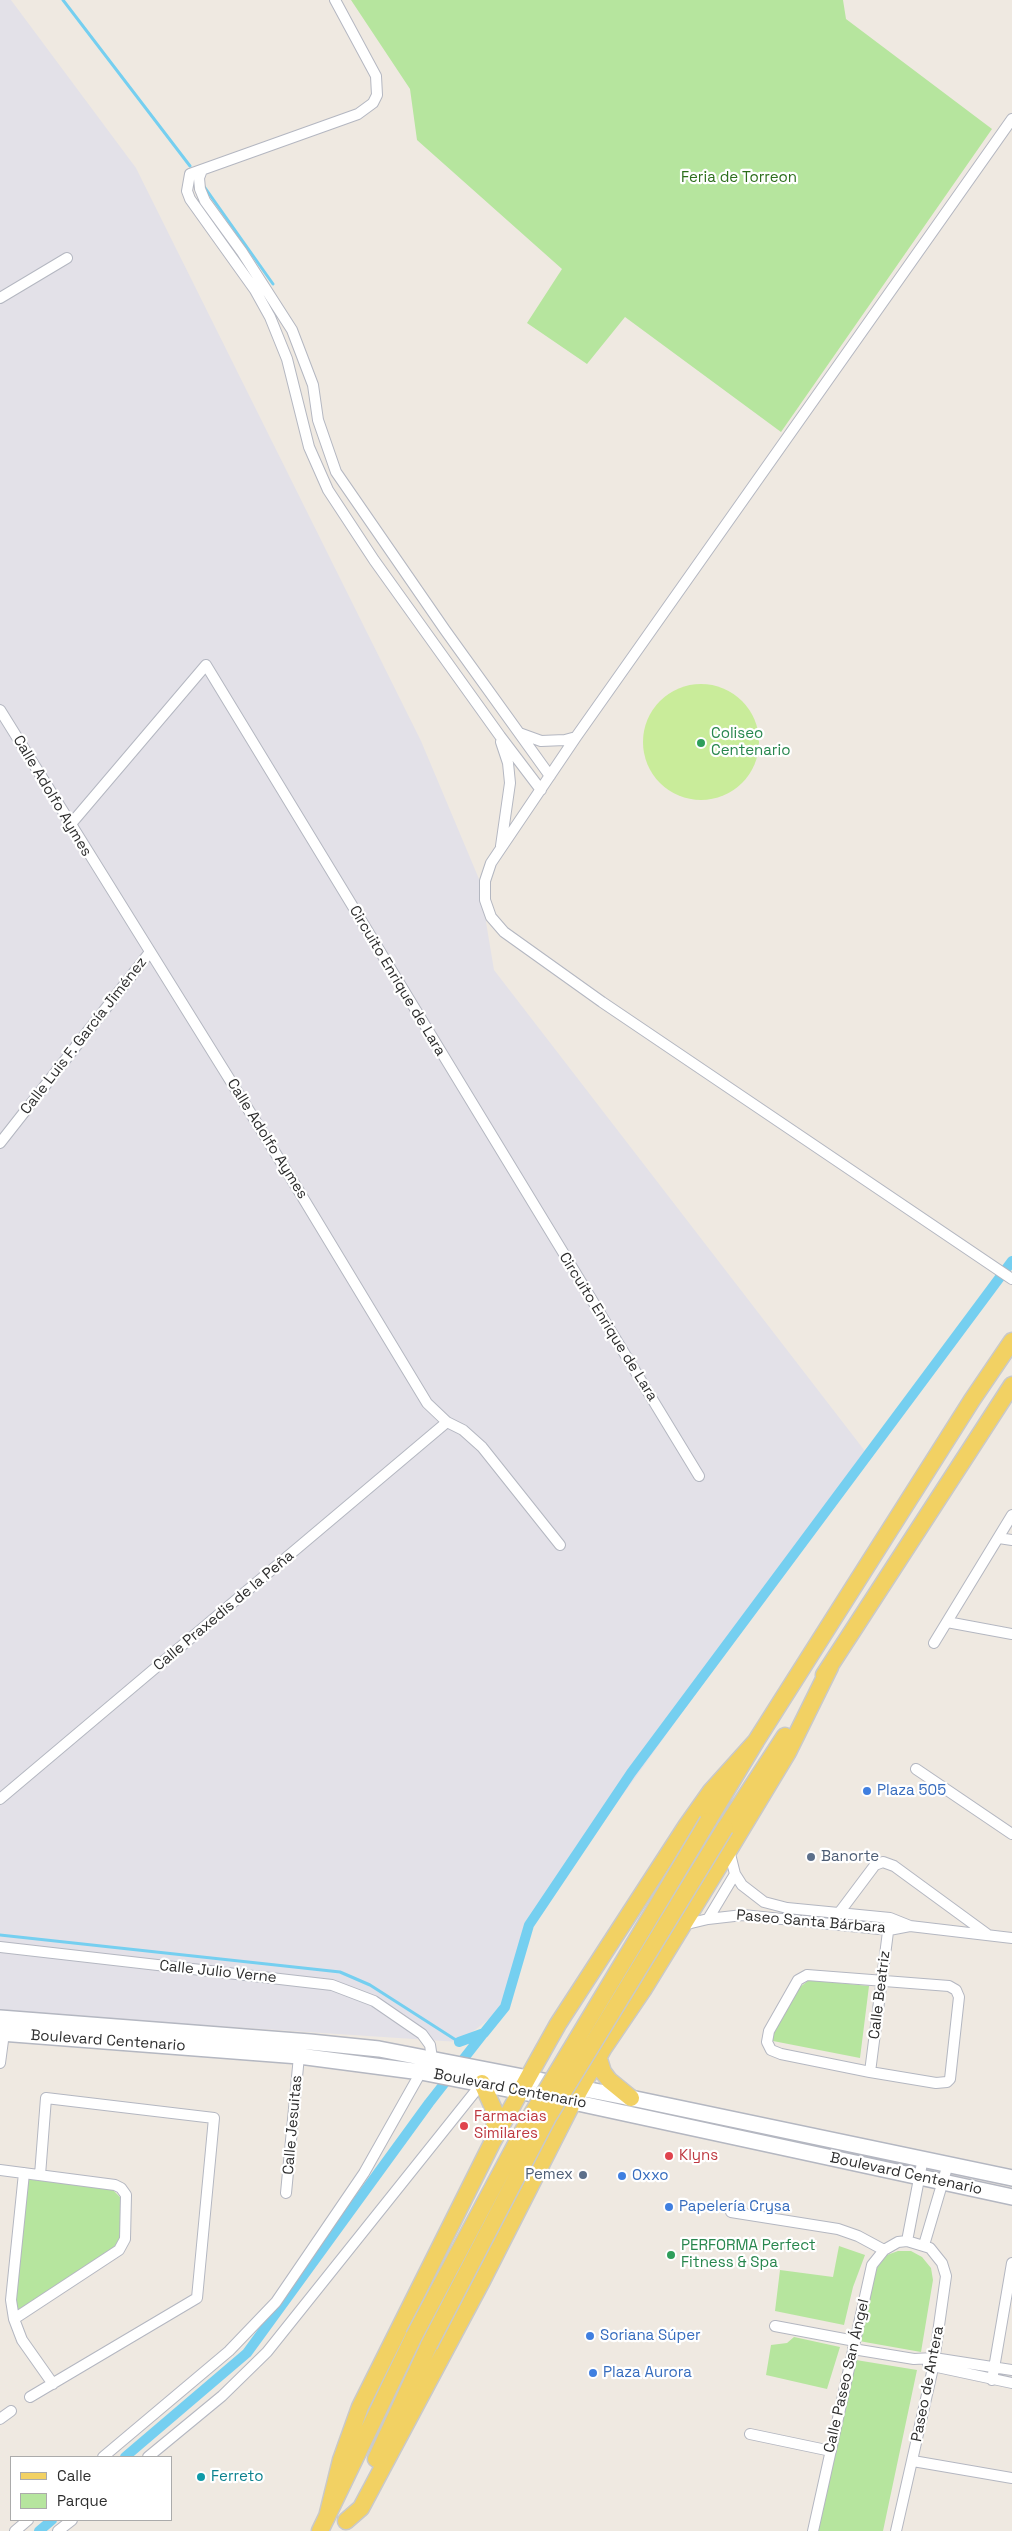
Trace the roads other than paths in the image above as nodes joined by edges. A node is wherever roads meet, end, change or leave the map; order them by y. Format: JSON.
{"nodes":[{"id":1,"x":335,"y":0,"type":"edge"},
{"id":2,"x":1012,"y":119,"type":"edge"},
{"id":3,"x":202,"y":170,"type":"junction"},
{"id":4,"x":67,"y":258,"type":"dead end"},
{"id":5,"x":0,"y":298,"type":"edge"},
{"id":6,"x":390,"y":553,"type":"junction"},
{"id":7,"x":374,"y":560,"type":"junction"},
{"id":8,"x":0,"y":710,"type":"edge"},
{"id":9,"x":519,"y":733,"type":"junction"},
{"id":10,"x":500,"y":736,"type":"junction"},
{"id":11,"x":576,"y":736,"type":"junction"},
{"id":12,"x":550,"y":776,"type":"junction"},
{"id":13,"x":541,"y":790,"type":"junction"},
{"id":14,"x":70,"y":825,"type":"junction"},
{"id":15,"x":500,"y":850,"type":"junction"},
{"id":16,"x":150,"y":952,"type":"junction"},
{"id":17,"x":0,"y":1143,"type":"edge"},
{"id":18,"x":1012,"y":1279,"type":"edge"},
{"id":19,"x":1012,"y":1341,"type":"edge"},
{"id":20,"x":1012,"y":1384,"type":"edge"},
{"id":21,"x":447,"y":1422,"type":"junction"},
{"id":22,"x":699,"y":1476,"type":"dead end"},
{"id":23,"x":1012,"y":1515,"type":"edge"},
{"id":24,"x":998,"y":1538,"type":"junction"},
{"id":25,"x":1012,"y":1540,"type":"edge"},
{"id":26,"x":560,"y":1545,"type":"dead end"},
{"id":27,"x":947,"y":1622,"type":"junction"},
{"id":28,"x":1012,"y":1634,"type":"edge"},
{"id":29,"x":934,"y":1643,"type":"dead end"},
{"id":30,"x":830,"y":1667,"type":"junction"},
{"id":31,"x":756,"y":1741,"type":"junction"},
{"id":32,"x":916,"y":1769,"type":"dead end"},
{"id":33,"x":0,"y":1799,"type":"edge"},
{"id":34,"x":1012,"y":1834,"type":"edge"},
{"id":35,"x":729,"y":1850,"type":"junction"},
{"id":36,"x":735,"y":1874,"type":"junction"},
{"id":37,"x":839,"y":1913,"type":"junction"},
{"id":38,"x":890,"y":1918,"type":"junction"},
{"id":39,"x":708,"y":1919,"type":"junction"},
{"id":40,"x":683,"y":1926,"type":"junction"},
{"id":41,"x":910,"y":1926,"type":"junction"},
{"id":42,"x":889,"y":1930,"type":"junction"},
{"id":43,"x":988,"y":1935,"type":"junction"},
{"id":44,"x":1012,"y":1938,"type":"edge"},
{"id":45,"x":0,"y":1947,"type":"edge"},
{"id":46,"x":882,"y":1979,"type":"junction"},
{"id":47,"x":558,"y":2024,"type":"junction"},
{"id":48,"x":1,"y":2028,"type":"edge"},
{"id":49,"x":192,"y":2032,"type":"junction"},
{"id":50,"x":287,"y":2040,"type":"junction"},
{"id":51,"x":310,"y":2042,"type":"junction"},
{"id":52,"x":124,"y":2043,"type":"junction"},
{"id":53,"x":601,"y":2052,"type":"junction"},
{"id":54,"x":299,"y":2056,"type":"junction"},
{"id":55,"x":437,"y":2059,"type":"junction"},
{"id":56,"x":0,"y":2063,"type":"edge"},
{"id":57,"x":870,"y":2072,"type":"junction"},
{"id":58,"x":428,"y":2073,"type":"junction"},
{"id":59,"x":479,"y":2078,"type":"junction"},
{"id":60,"x":524,"y":2084,"type":"junction"},
{"id":61,"x":577,"y":2095,"type":"junction"},
{"id":62,"x":631,"y":2098,"type":"junction"},
{"id":63,"x":496,"y":2136,"type":"junction"},
{"id":64,"x":547,"y":2148,"type":"junction"},
{"id":65,"x":923,"y":2158,"type":"junction"},
{"id":66,"x":948,"y":2164,"type":"junction"},
{"id":67,"x":0,"y":2170,"type":"edge"},
{"id":68,"x":24,"y":2173,"type":"junction"},
{"id":69,"x":40,"y":2174,"type":"junction"},
{"id":70,"x":919,"y":2177,"type":"junction"},
{"id":71,"x":1012,"y":2178,"type":"edge"},
{"id":72,"x":944,"y":2182,"type":"junction"},
{"id":73,"x":286,"y":2193,"type":"dead end"},
{"id":74,"x":1012,"y":2197,"type":"edge"},
{"id":75,"x":731,"y":2212,"type":"dead end"},
{"id":76,"x":907,"y":2241,"type":"junction"},
{"id":77,"x":924,"y":2245,"type":"junction"},
{"id":78,"x":884,"y":2250,"type":"junction"},
{"id":79,"x":1012,"y":2263,"type":"edge"},
{"id":80,"x":14,"y":2319,"type":"junction"},
{"id":81,"x":775,"y":2326,"type":"dead end"},
{"id":82,"x":854,"y":2345,"type":"junction"},
{"id":83,"x":934,"y":2362,"type":"junction"},
{"id":84,"x":994,"y":2367,"type":"junction"},
{"id":85,"x":1012,"y":2370,"type":"edge"},
{"id":86,"x":992,"y":2380,"type":"junction"},
{"id":87,"x":1012,"y":2383,"type":"edge"},
{"id":88,"x":52,"y":2384,"type":"junction"},
{"id":89,"x":30,"y":2398,"type":"dead end"},
{"id":90,"x":11,"y":2411,"type":"dead end"},
{"id":91,"x":0,"y":2419,"type":"edge"},
{"id":92,"x":750,"y":2434,"type":"dead end"},
{"id":93,"x":831,"y":2450,"type":"junction"},
{"id":94,"x":104,"y":2456,"type":"edge"},
{"id":95,"x":149,"y":2456,"type":"edge"},
{"id":96,"x":913,"y":2461,"type":"junction"},
{"id":97,"x":1012,"y":2478,"type":"edge"},
{"id":98,"x":27,"y":2521,"type":"edge"},
{"id":99,"x":71,"y":2521,"type":"edge"},
{"id":100,"x":323,"y":2524,"type":"edge"},
{"id":101,"x":344,"y":2526,"type":"edge"},
{"id":102,"x":15,"y":2531,"type":"edge"},
{"id":103,"x":58,"y":2531,"type":"edge"},
{"id":104,"x":813,"y":2531,"type":"edge"},
{"id":105,"x":896,"y":2531,"type":"edge"}],
"edges":[{"from":1,"to":3,"type":"street"},
{"from":2,"to":11,"type":"street"},
{"from":3,"to":6,"type":"street"},
{"from":3,"to":7,"type":"street"},
{"from":4,"to":5,"type":"street"},
{"from":6,"to":7,"type":"street"},
{"from":6,"to":9,"type":"street"},
{"from":7,"to":10,"type":"street"},
{"from":8,"to":14,"type":"street","name":"Calle Adolfo Aymes"},
{"from":9,"to":11,"type":"street"},
{"from":9,"to":12,"type":"street"},
{"from":10,"to":13,"type":"street"},
{"from":10,"to":15,"type":"street"},
{"from":11,"to":12,"type":"street"},
{"from":12,"to":13,"type":"street"},
{"from":13,"to":15,"type":"street"},
{"from":14,"to":16,"type":"street","name":"Calle Adolfo Aymes"},
{"from":14,"to":22,"type":"street","name":"Circuito Enrique de Lara"},
{"from":15,"to":18,"type":"street"},
{"from":16,"to":17,"type":"street","name":"Calle Luis F. García Jiménez"},
{"from":16,"to":21,"type":"street","name":"Calle Adolfo Aymes"},
{"from":19,"to":31,"type":"main road"},
{"from":20,"to":30,"type":"main road"},
{"from":21,"to":26,"type":"street","name":"Calle Adolfo Aymes"},
{"from":21,"to":33,"type":"street","name":"Calle Praxedis de la Peña"},
{"from":23,"to":24,"type":"street"},
{"from":24,"to":25,"type":"street"},
{"from":24,"to":27,"type":"street"},
{"from":27,"to":28,"type":"street"},
{"from":27,"to":29,"type":"street"},
{"from":30,"to":35,"type":"main road"},
{"from":30,"to":101,"type":"main road","bridge":true},
{"from":31,"to":47,"type":"main road"},
{"from":31,"to":100,"type":"main road","bridge":true},
{"from":32,"to":34,"type":"street"},
{"from":35,"to":36,"type":"street","name":"Paseo Santa Bárbara"},
{"from":35,"to":40,"type":"main road"},
{"from":36,"to":37,"type":"street","name":"Paseo Santa Bárbara"},
{"from":36,"to":39,"type":"street"},
{"from":37,"to":38,"type":"street","name":"Paseo Santa Bárbara"},
{"from":37,"to":43,"type":"street"},
{"from":38,"to":41,"type":"street","name":"Paseo Santa Bárbara"},
{"from":38,"to":42,"type":"street","name":"Calle Beatriz"},
{"from":39,"to":40,"type":"street","name":"Paseo Santa Bárbara"},
{"from":39,"to":42,"type":"street","name":"Paseo Santa Bárbara"},
{"from":40,"to":53,"type":"main road"},
{"from":41,"to":42,"type":"street","name":"Paseo Santa Bárbara"},
{"from":41,"to":43,"type":"street","name":"Paseo Santa Bárbara"},
{"from":42,"to":46,"type":"street","name":"Calle Beatriz"},
{"from":43,"to":44,"type":"street","name":"Paseo Santa Bárbara"},
{"from":45,"to":55,"type":"street","name":"Calle Julio Verne"},
{"from":46,"to":57,"type":"street","name":"Calle Beatriz"},
{"from":46,"to":57,"type":"street"},
{"from":46,"to":57,"type":"street"},
{"from":47,"to":53,"type":"main road"},
{"from":47,"to":60,"type":"main road"},
{"from":48,"to":49,"type":"main road","name":"Boulevard Centenario"},
{"from":48,"to":52,"type":"main road","name":"Boulevard Centenario"},
{"from":48,"to":56,"type":"street"},
{"from":49,"to":50,"type":"main road","name":"Boulevard Centenario"},
{"from":49,"to":52,"type":"main road"},
{"from":50,"to":51,"type":"main road","name":"Boulevard Centenario"},
{"from":50,"to":54,"type":"street","name":"Calle Jesuitas"},
{"from":51,"to":54,"type":"street","name":"Calle Jesuitas"},
{"from":51,"to":55,"type":"main road","name":"Boulevard Centenario"},
{"from":52,"to":54,"type":"main road","name":"Boulevard Centenario"},
{"from":53,"to":61,"type":"main road"},
{"from":53,"to":62,"type":"main road"},
{"from":54,"to":58,"type":"main road","name":"Boulevard Centenario"},
{"from":54,"to":73,"type":"street","name":"Calle Jesuitas"},
{"from":55,"to":59,"type":"main road","name":"Boulevard Centenario"},
{"from":58,"to":59,"type":"main road","name":"Boulevard Centenario"},
{"from":58,"to":94,"type":"street"},
{"from":59,"to":60,"type":"main road","name":"Boulevard Centenario"},
{"from":59,"to":63,"type":"main road"},
{"from":59,"to":95,"type":"street"},
{"from":60,"to":61,"type":"main road","name":"Boulevard Centenario"},
{"from":60,"to":63,"type":"main road"},
{"from":61,"to":62,"type":"main road","name":"Boulevard Centenario"},
{"from":61,"to":64,"type":"main road"},
{"from":61,"to":70,"type":"main road","name":"Boulevard Centenario"},
{"from":62,"to":65,"type":"main road","name":"Boulevard Centenario"},
{"from":63,"to":64,"type":"main road"},
{"from":63,"to":100,"type":"main road"},
{"from":64,"to":101,"type":"main road"},
{"from":65,"to":66,"type":"main road","name":"Boulevard Centenario"},
{"from":65,"to":70,"type":"street"},
{"from":66,"to":71,"type":"main road","name":"Boulevard Centenario"},
{"from":66,"to":72,"type":"street"},
{"from":67,"to":68,"type":"street"},
{"from":68,"to":69,"type":"street"},
{"from":68,"to":80,"type":"street"},
{"from":69,"to":80,"type":"street"},
{"from":69,"to":88,"type":"street"},
{"from":70,"to":72,"type":"main road","name":"Boulevard Centenario"},
{"from":70,"to":76,"type":"street"},
{"from":72,"to":74,"type":"main road","name":"Boulevard Centenario"},
{"from":72,"to":77,"type":"street"},
{"from":75,"to":78,"type":"street"},
{"from":76,"to":77,"type":"street"},
{"from":76,"to":78,"type":"street"},
{"from":77,"to":83,"type":"street","name":"Paseo de Antera"},
{"from":78,"to":82,"type":"street","name":"Calle Paseo San Ángel"},
{"from":79,"to":84,"type":"street"},
{"from":80,"to":88,"type":"street"},
{"from":81,"to":82,"type":"street"},
{"from":82,"to":83,"type":"street"},
{"from":82,"to":93,"type":"street","name":"Calle Paseo San Ángel"},
{"from":83,"to":84,"type":"street"},
{"from":83,"to":86,"type":"street"},
{"from":83,"to":96,"type":"street","name":"Paseo de Antera"},
{"from":84,"to":85,"type":"street"},
{"from":84,"to":86,"type":"street"},
{"from":86,"to":87,"type":"street"},
{"from":88,"to":89,"type":"street"},
{"from":90,"to":91,"type":"street"},
{"from":92,"to":93,"type":"street"},
{"from":93,"to":104,"type":"street","name":"Calle Paseo San Ángel"},
{"from":96,"to":97,"type":"street"},
{"from":96,"to":105,"type":"street","name":"Paseo de Antera"},
{"from":98,"to":102,"type":"street"},
{"from":99,"to":103,"type":"street"}]}
